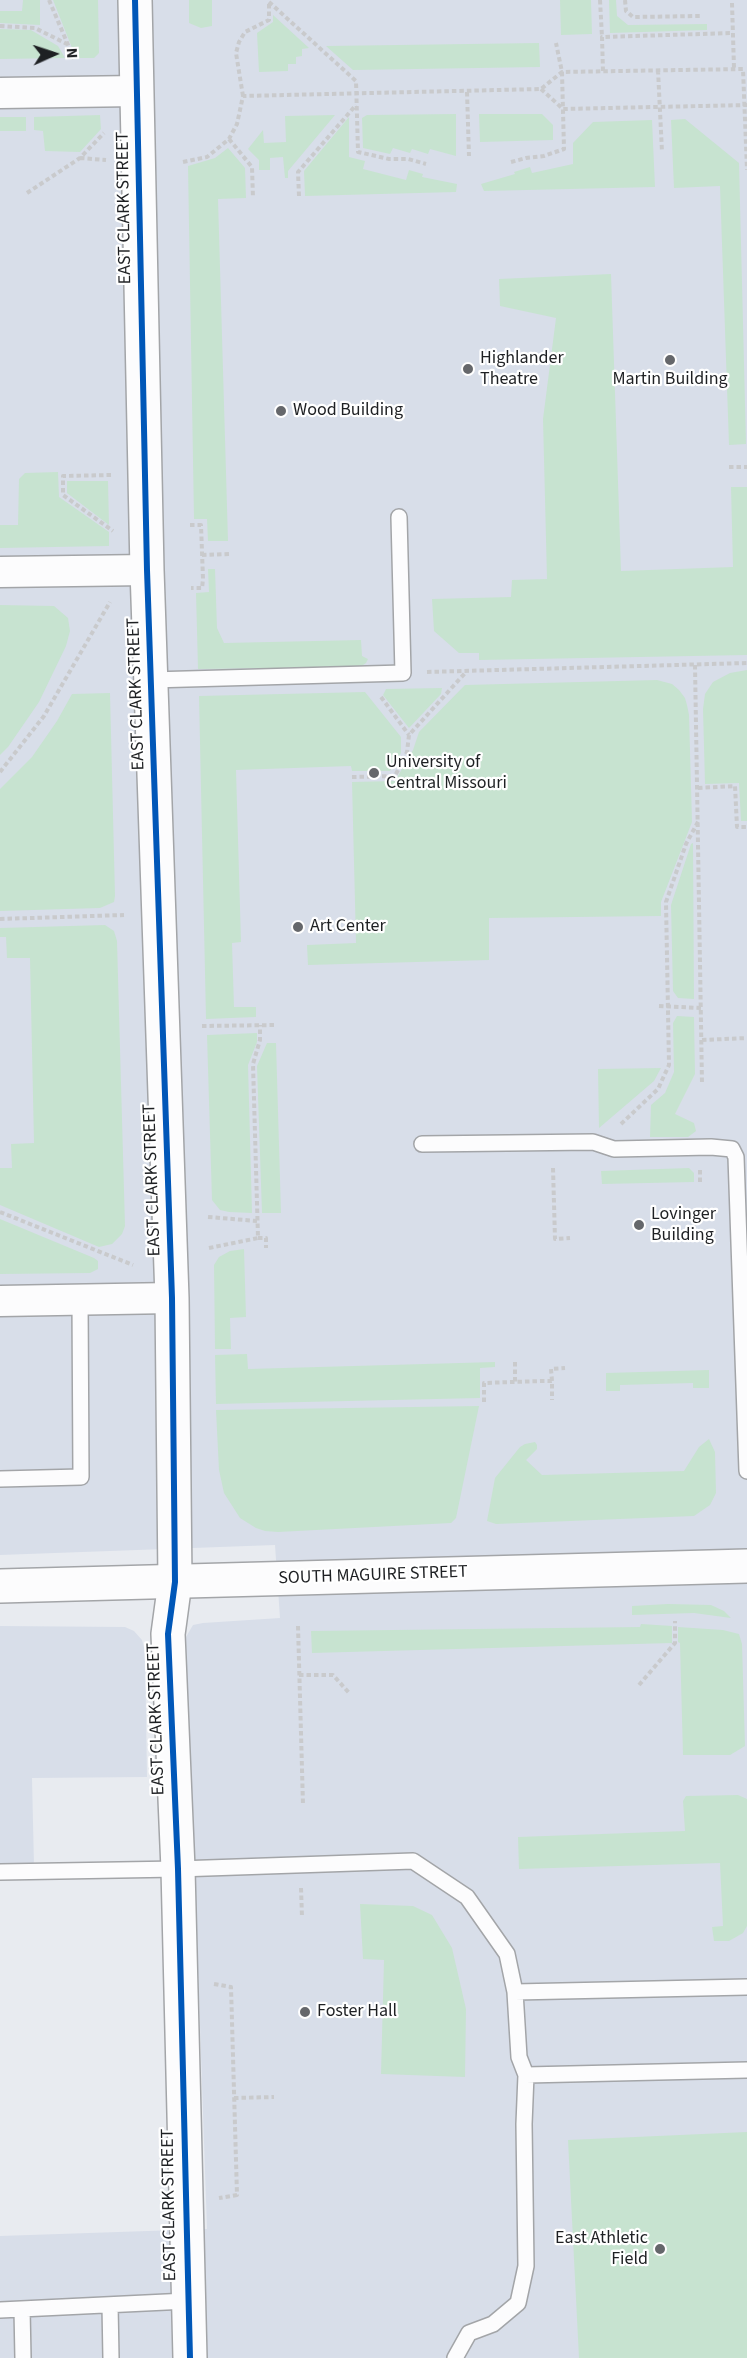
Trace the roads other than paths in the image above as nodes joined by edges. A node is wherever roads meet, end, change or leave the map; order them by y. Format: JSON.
{"nodes":[{"id":1,"x":135,"y":0,"type":"edge"},
{"id":2,"x":137,"y":91,"type":"junction"},
{"id":3,"x":0,"y":93,"type":"edge"},
{"id":4,"x":399,"y":517,"type":"dead end"},
{"id":5,"x":147,"y":570,"type":"junction"},
{"id":6,"x":0,"y":572,"type":"edge"},
{"id":7,"x":151,"y":680,"type":"junction"},
{"id":8,"x":422,"y":1144,"type":"dead end"},
{"id":9,"x":172,"y":1298,"type":"junction"},
{"id":10,"x":80,"y":1299,"type":"junction"},
{"id":11,"x":0,"y":1301,"type":"edge"},
{"id":12,"x":747,"y":1472,"type":"edge"},
{"id":13,"x":0,"y":1479,"type":"edge"},
{"id":14,"x":747,"y":1566,"type":"edge"},
{"id":15,"x":175,"y":1581,"type":"junction"},
{"id":16,"x":0,"y":1586,"type":"edge"},
{"id":17,"x":178,"y":1869,"type":"junction"},
{"id":18,"x":0,"y":1872,"type":"edge"},
{"id":19,"x":747,"y":1987,"type":"edge"},
{"id":20,"x":515,"y":1992,"type":"junction"},
{"id":21,"x":747,"y":2070,"type":"edge"},
{"id":22,"x":526,"y":2075,"type":"junction"},
{"id":23,"x":188,"y":2301,"type":"junction"},
{"id":24,"x":110,"y":2305,"type":"junction"},
{"id":25,"x":22,"y":2309,"type":"junction"},
{"id":26,"x":0,"y":2310,"type":"edge"},
{"id":27,"x":23,"y":2358,"type":"edge"},
{"id":28,"x":111,"y":2358,"type":"edge"},
{"id":29,"x":190,"y":2358,"type":"edge"},
{"id":30,"x":455,"y":2358,"type":"edge"}],
"edges":[{"from":1,"to":2,"type":"street","name":"EAST CLARK STREET"},
{"from":2,"to":3,"type":"street"},
{"from":2,"to":5,"type":"street","name":"EAST CLARK STREET"},
{"from":4,"to":7,"type":"lane"},
{"from":5,"to":6,"type":"street"},
{"from":5,"to":7,"type":"street","name":"EAST CLARK STREET"},
{"from":7,"to":9,"type":"street","name":"EAST CLARK STREET"},
{"from":8,"to":12,"type":"lane"},
{"from":9,"to":10,"type":"street"},
{"from":9,"to":15,"type":"street","name":"EAST CLARK STREET"},
{"from":10,"to":11,"type":"street"},
{"from":10,"to":13,"type":"lane"},
{"from":14,"to":15,"type":"street","name":"SOUTH MAGUIRE STREET"},
{"from":15,"to":16,"type":"street","name":"SOUTH MAGUIRE STREET"},
{"from":15,"to":17,"type":"street","name":"EAST CLARK STREET"},
{"from":17,"to":18,"type":"lane"},
{"from":17,"to":20,"type":"lane"},
{"from":17,"to":23,"type":"street","name":"EAST CLARK STREET"},
{"from":19,"to":20,"type":"lane"},
{"from":20,"to":22,"type":"lane"},
{"from":21,"to":22,"type":"lane"},
{"from":22,"to":30,"type":"lane"},
{"from":23,"to":24,"type":"lane"},
{"from":23,"to":29,"type":"street","name":"EAST CLARK STREET"},
{"from":24,"to":25,"type":"lane"},
{"from":24,"to":28,"type":"lane"},
{"from":25,"to":26,"type":"lane"},
{"from":25,"to":27,"type":"lane"}]}
